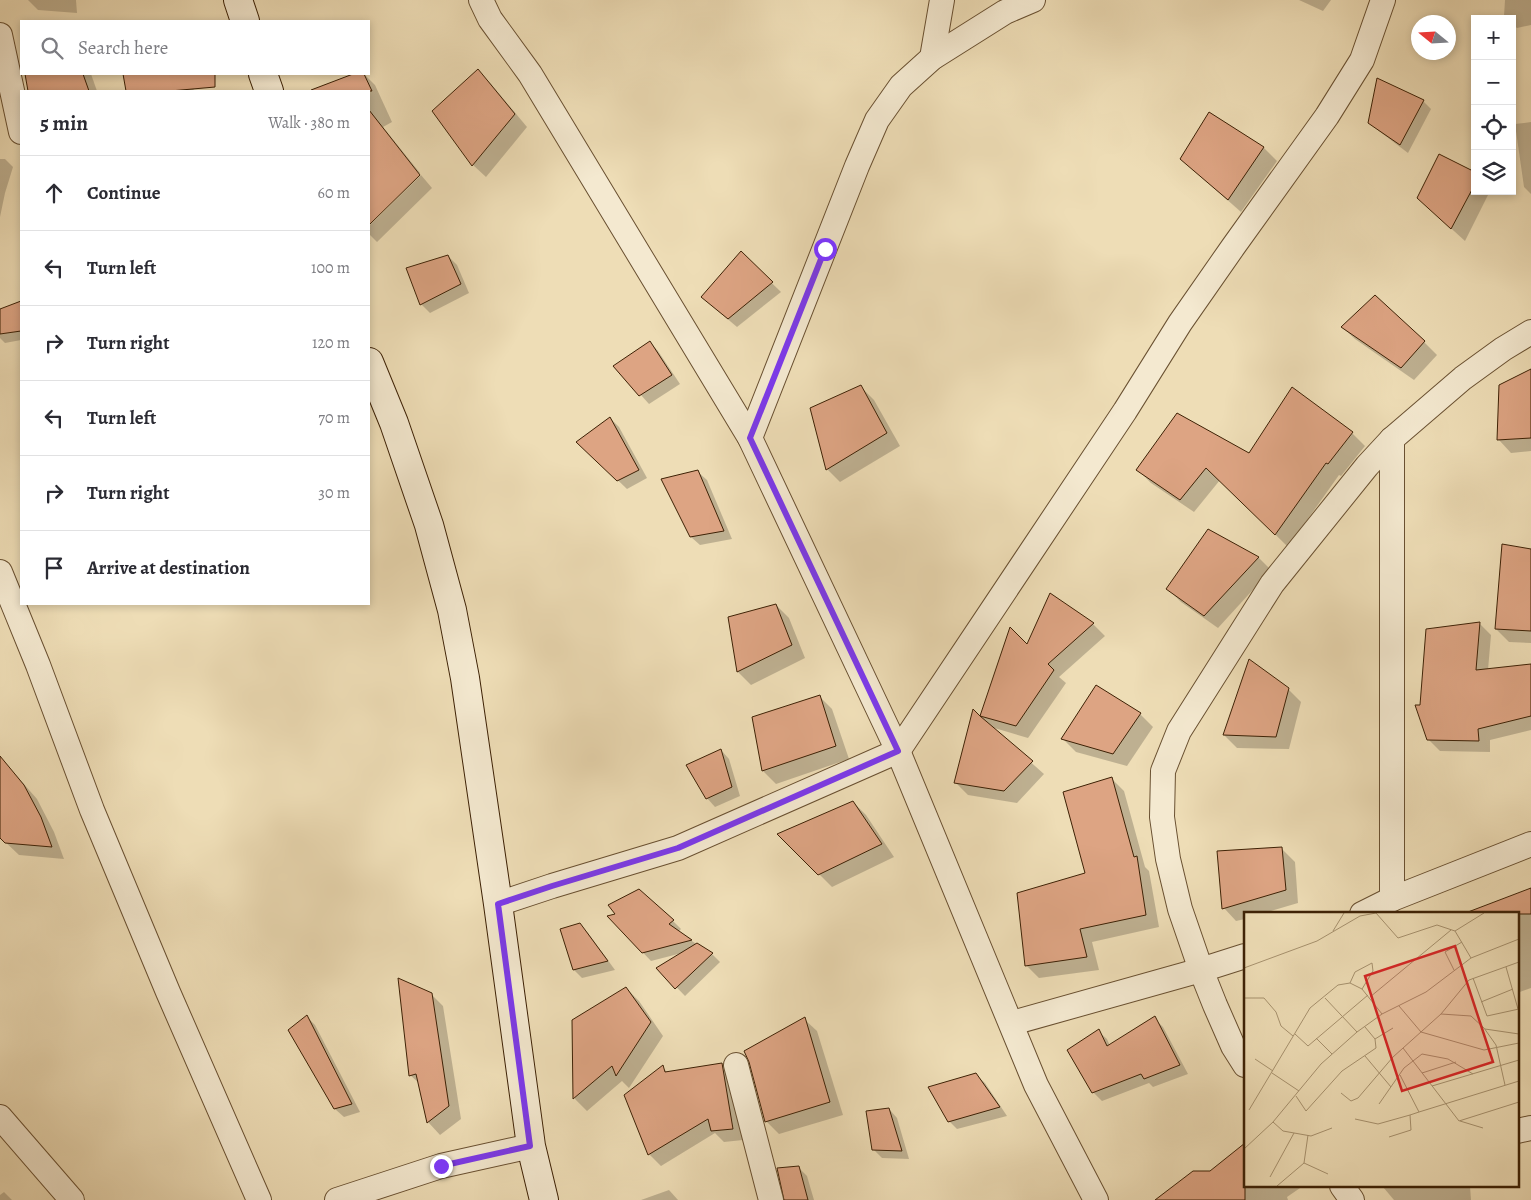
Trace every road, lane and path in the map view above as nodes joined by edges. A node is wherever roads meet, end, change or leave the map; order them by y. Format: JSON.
{"nodes":[{"id":1,"x":238,"y":0,"type":"edge"},
{"id":2,"x":481,"y":0,"type":"edge"},
{"id":3,"x":942,"y":0,"type":"edge"},
{"id":4,"x":1032,"y":0,"type":"edge"},
{"id":5,"x":1383,"y":0,"type":"edge"},
{"id":6,"x":244,"y":20,"type":"edge"},
{"id":7,"x":0,"y":35,"type":"edge"},
{"id":8,"x":932,"y":58,"type":"junction"},
{"id":9,"x":263,"y":75,"type":"edge"},
{"id":10,"x":269,"y":90,"type":"edge"},
{"id":11,"x":20,"y":127,"type":"edge"},
{"id":12,"x":1531,"y":332,"type":"edge"},
{"id":13,"x":370,"y":364,"type":"edge"},
{"id":14,"x":750,"y":438,"type":"junction"},
{"id":15,"x":1392,"y":439,"type":"junction"},
{"id":16,"x":0,"y":572,"type":"edge"},
{"id":17,"x":898,"y":751,"type":"junction"},
{"id":18,"x":1531,"y":844,"type":"edge"},
{"id":19,"x":1392,"y":899,"type":"junction"},
{"id":20,"x":498,"y":904,"type":"junction"},
{"id":21,"x":1366,"y":912,"type":"edge"},
{"id":22,"x":1244,"y":956,"type":"edge"},
{"id":23,"x":1201,"y":970,"type":"junction"},
{"id":24,"x":1012,"y":1023,"type":"junction"},
{"id":25,"x":1244,"y":1063,"type":"edge"},
{"id":26,"x":736,"y":1064,"type":"dead end"},
{"id":27,"x":0,"y":1117,"type":"edge"},
{"id":28,"x":1531,"y":1128,"type":"edge"},
{"id":29,"x":1518,"y":1131,"type":"edge"},
{"id":30,"x":530,"y":1146,"type":"junction"},
{"id":31,"x":1343,"y":1188,"type":"edge"},
{"id":32,"x":72,"y":1200,"type":"edge"},
{"id":33,"x":259,"y":1200,"type":"edge"},
{"id":34,"x":337,"y":1200,"type":"edge"},
{"id":35,"x":544,"y":1200,"type":"edge"},
{"id":36,"x":771,"y":1200,"type":"edge"},
{"id":37,"x":1096,"y":1200,"type":"edge"},
{"id":38,"x":1352,"y":1200,"type":"edge"}],
"edges":[{"from":1,"to":6,"type":"main road"},
{"from":2,"to":14,"type":"street"},
{"from":3,"to":8,"type":"street"},
{"from":4,"to":8,"type":"street"},
{"from":5,"to":17,"type":"street"},
{"from":7,"to":11,"type":"street"},
{"from":8,"to":14,"type":"street"},
{"from":9,"to":10,"type":"main road"},
{"from":12,"to":15,"type":"street"},
{"from":13,"to":20,"type":"main road"},
{"from":14,"to":17,"type":"street"},
{"from":15,"to":19,"type":"street"},
{"from":15,"to":23,"type":"street"},
{"from":16,"to":33,"type":"street"},
{"from":17,"to":20,"type":"street"},
{"from":17,"to":24,"type":"street"},
{"from":18,"to":19,"type":"street"},
{"from":19,"to":21,"type":"street"},
{"from":20,"to":30,"type":"main road"},
{"from":22,"to":23,"type":"street"},
{"from":23,"to":24,"type":"street"},
{"from":23,"to":25,"type":"street"},
{"from":24,"to":37,"type":"street"},
{"from":26,"to":36,"type":"street"},
{"from":27,"to":32,"type":"street"},
{"from":28,"to":29,"type":"street"},
{"from":30,"to":34,"type":"street"},
{"from":30,"to":35,"type":"main road"},
{"from":31,"to":38,"type":"street"}]}
